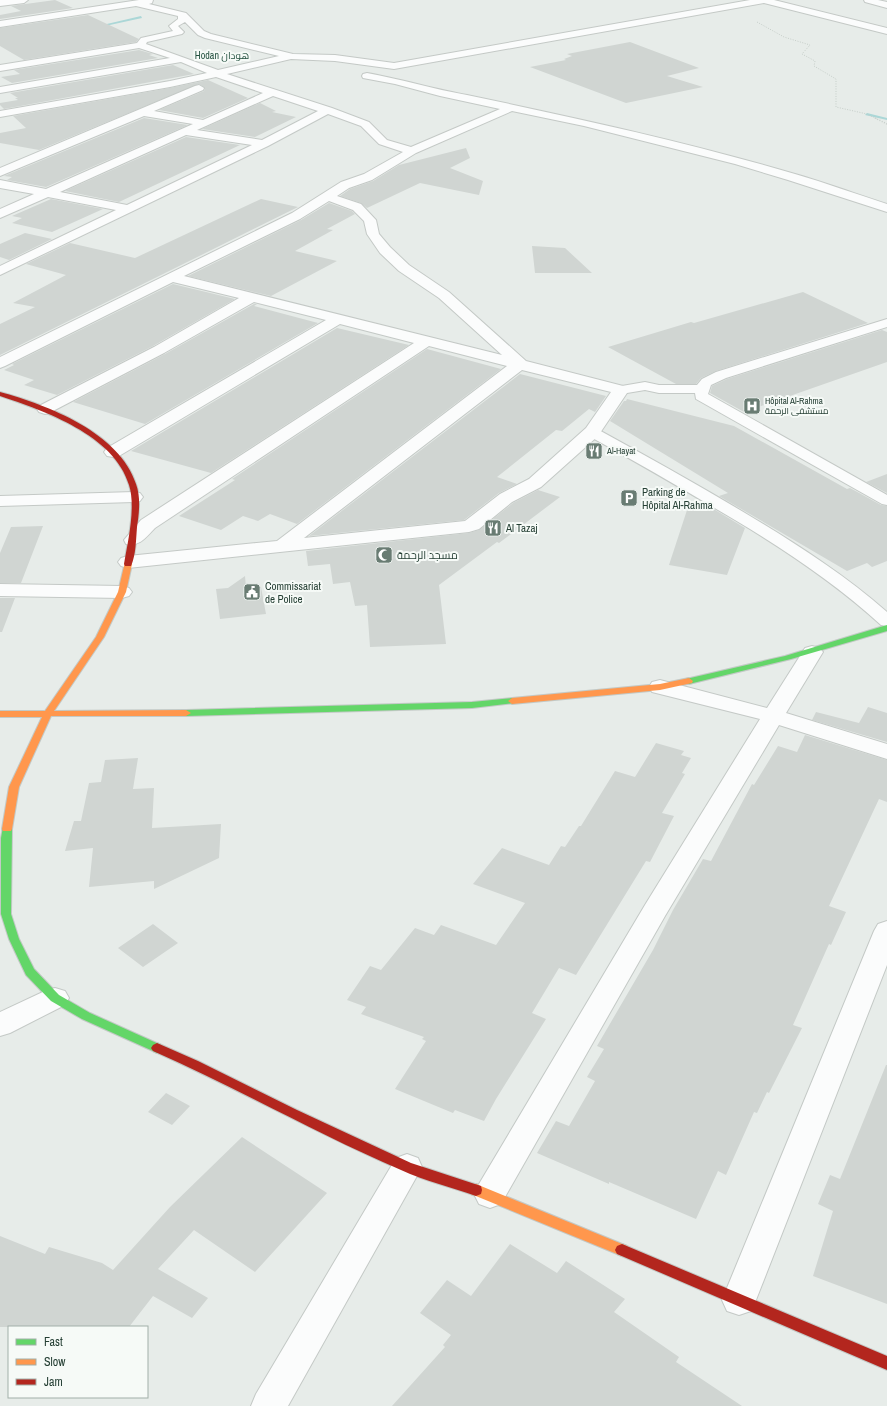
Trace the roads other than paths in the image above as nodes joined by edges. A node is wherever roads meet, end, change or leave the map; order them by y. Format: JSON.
{"nodes":[{"id":1,"x":24,"y":0,"type":"edge"},
{"id":2,"x":152,"y":0,"type":"edge"},
{"id":3,"x":764,"y":0,"type":"edge"},
{"id":4,"x":868,"y":0,"type":"edge"},
{"id":5,"x":0,"y":3,"type":"edge"},
{"id":6,"x":76,"y":3,"type":"dead end"},
{"id":7,"x":136,"y":3,"type":"junction"},
{"id":8,"x":887,"y":4,"type":"edge"},
{"id":9,"x":91,"y":10,"type":"junction"},
{"id":10,"x":184,"y":15,"type":"junction"},
{"id":11,"x":0,"y":24,"type":"edge"},
{"id":12,"x":887,"y":31,"type":"edge"},
{"id":13,"x":208,"y":36,"type":"junction"},
{"id":14,"x":140,"y":45,"type":"junction"},
{"id":15,"x":213,"y":47,"type":"dead end"},
{"id":16,"x":298,"y":57,"type":"junction"},
{"id":17,"x":181,"y":59,"type":"junction"},
{"id":18,"x":227,"y":61,"type":"dead end"},
{"id":19,"x":0,"y":68,"type":"edge"},
{"id":20,"x":344,"y":70,"type":"dead end"},
{"id":21,"x":217,"y":74,"type":"junction"},
{"id":22,"x":356,"y":74,"type":"dead end"},
{"id":23,"x":229,"y":75,"type":"junction"},
{"id":24,"x":0,"y":90,"type":"edge"},
{"id":25,"x":272,"y":93,"type":"junction"},
{"id":26,"x":513,"y":107,"type":"junction"},
{"id":27,"x":328,"y":110,"type":"junction"},
{"id":28,"x":141,"y":112,"type":"junction"},
{"id":29,"x":0,"y":114,"type":"edge"},
{"id":30,"x":204,"y":123,"type":"junction"},
{"id":31,"x":186,"y":132,"type":"junction"},
{"id":32,"x":264,"y":144,"type":"junction"},
{"id":33,"x":412,"y":151,"type":"junction"},
{"id":34,"x":0,"y":172,"type":"edge"},
{"id":35,"x":0,"y":184,"type":"edge"},
{"id":36,"x":48,"y":193,"type":"junction"},
{"id":37,"x":328,"y":196,"type":"junction"},
{"id":38,"x":887,"y":208,"type":"edge"},
{"id":39,"x":129,"y":209,"type":"junction"},
{"id":40,"x":0,"y":214,"type":"edge"},
{"id":41,"x":0,"y":260,"type":"edge"},
{"id":42,"x":16,"y":263,"type":"junction"},
{"id":43,"x":0,"y":271,"type":"edge"},
{"id":44,"x":170,"y":277,"type":"junction"},
{"id":45,"x":252,"y":297,"type":"junction"},
{"id":46,"x":338,"y":320,"type":"junction"},
{"id":47,"x":887,"y":323,"type":"edge"},
{"id":48,"x":428,"y":341,"type":"junction"},
{"id":49,"x":0,"y":363,"type":"edge"},
{"id":50,"x":520,"y":364,"type":"junction"},
{"id":51,"x":702,"y":389,"type":"junction"},
{"id":52,"x":621,"y":390,"type":"junction"},
{"id":53,"x":0,"y":394,"type":"edge"},
{"id":54,"x":44,"y":409,"type":"junction"},
{"id":55,"x":592,"y":432,"type":"junction"},
{"id":56,"x":113,"y":452,"type":"junction"},
{"id":57,"x":134,"y":497,"type":"junction"},
{"id":58,"x":0,"y":501,"type":"edge"},
{"id":59,"x":887,"y":501,"type":"edge"},
{"id":60,"x":133,"y":540,"type":"junction"},
{"id":61,"x":284,"y":545,"type":"junction"},
{"id":62,"x":128,"y":562,"type":"junction"},
{"id":63,"x":0,"y":590,"type":"edge"},
{"id":64,"x":122,"y":592,"type":"junction"},
{"id":65,"x":887,"y":621,"type":"edge"},
{"id":66,"x":887,"y":628,"type":"edge"},
{"id":67,"x":812,"y":652,"type":"junction"},
{"id":68,"x":660,"y":687,"type":"junction"},
{"id":69,"x":48,"y":713,"type":"junction"},
{"id":70,"x":0,"y":714,"type":"edge"},
{"id":71,"x":773,"y":716,"type":"junction"},
{"id":72,"x":887,"y":752,"type":"edge"},
{"id":73,"x":3,"y":915,"type":"edge"},
{"id":74,"x":887,"y":931,"type":"edge"},
{"id":75,"x":55,"y":998,"type":"junction"},
{"id":76,"x":0,"y":1025,"type":"edge"},
{"id":77,"x":407,"y":1167,"type":"junction"},
{"id":78,"x":490,"y":1194,"type":"junction"},
{"id":79,"x":739,"y":1300,"type":"junction"},
{"id":80,"x":887,"y":1363,"type":"edge"},
{"id":81,"x":269,"y":1406,"type":"edge"}],
"edges":[{"from":1,"to":5,"type":"street"},
{"from":2,"to":7,"type":"street"},
{"from":3,"to":12,"type":"street"},
{"from":3,"to":16,"type":"street"},
{"from":4,"to":8,"type":"street"},
{"from":6,"to":9,"type":"street"},
{"from":7,"to":9,"type":"street"},
{"from":7,"to":10,"type":"street"},
{"from":9,"to":11,"type":"street"},
{"from":10,"to":13,"type":"street"},
{"from":10,"to":14,"type":"street"},
{"from":13,"to":15,"type":"street"},
{"from":13,"to":16,"type":"street"},
{"from":14,"to":17,"type":"street"},
{"from":14,"to":19,"type":"street"},
{"from":16,"to":20,"type":"street"},
{"from":16,"to":23,"type":"street"},
{"from":17,"to":21,"type":"street"},
{"from":17,"to":24,"type":"street"},
{"from":18,"to":23,"type":"street"},
{"from":21,"to":23,"type":"street"},
{"from":21,"to":29,"type":"street"},
{"from":22,"to":26,"type":"street"},
{"from":23,"to":25,"type":"street"},
{"from":23,"to":28,"type":"street"},
{"from":25,"to":27,"type":"street"},
{"from":25,"to":30,"type":"street"},
{"from":26,"to":33,"type":"street"},
{"from":26,"to":38,"type":"street"},
{"from":27,"to":32,"type":"street"},
{"from":27,"to":33,"type":"street"},
{"from":28,"to":30,"type":"street"},
{"from":28,"to":34,"type":"street"},
{"from":30,"to":31,"type":"street"},
{"from":31,"to":32,"type":"street"},
{"from":31,"to":36,"type":"street"},
{"from":32,"to":39,"type":"street"},
{"from":33,"to":37,"type":"street"},
{"from":35,"to":36,"type":"street"},
{"from":36,"to":39,"type":"street"},
{"from":36,"to":40,"type":"street"},
{"from":37,"to":44,"type":"street"},
{"from":37,"to":50,"type":"street"},
{"from":39,"to":42,"type":"street"},
{"from":41,"to":42,"type":"street"},
{"from":42,"to":43,"type":"street"},
{"from":44,"to":45,"type":"street"},
{"from":44,"to":49,"type":"street"},
{"from":45,"to":46,"type":"street"},
{"from":45,"to":54,"type":"street"},
{"from":46,"to":48,"type":"street"},
{"from":46,"to":56,"type":"street"},
{"from":47,"to":51,"type":"lane"},
{"from":48,"to":50,"type":"street"},
{"from":48,"to":60,"type":"street"},
{"from":50,"to":52,"type":"street"},
{"from":50,"to":61,"type":"street"},
{"from":51,"to":52,"type":"lane"},
{"from":51,"to":59,"type":"lane"},
{"from":52,"to":55,"type":"street"},
{"from":53,"to":54,"type":"street"},
{"from":54,"to":56,"type":"street"},
{"from":55,"to":61,"type":"street"},
{"from":55,"to":65,"type":"lane"},
{"from":56,"to":57,"type":"street"},
{"from":57,"to":58,"type":"street"},
{"from":57,"to":60,"type":"street"},
{"from":60,"to":62,"type":"street"},
{"from":61,"to":62,"type":"street"},
{"from":62,"to":64,"type":"street"},
{"from":63,"to":64,"type":"street"},
{"from":64,"to":69,"type":"street"},
{"from":66,"to":67,"type":"street"},
{"from":67,"to":68,"type":"street"},
{"from":67,"to":71,"type":"street"},
{"from":68,"to":69,"type":"street"},
{"from":68,"to":71,"type":"street"},
{"from":69,"to":70,"type":"street"},
{"from":69,"to":73,"type":"street"},
{"from":71,"to":72,"type":"street"},
{"from":71,"to":78,"type":"street"},
{"from":73,"to":75,"type":"street"},
{"from":74,"to":79,"type":"street"},
{"from":75,"to":76,"type":"street"},
{"from":75,"to":77,"type":"street"},
{"from":77,"to":78,"type":"street"},
{"from":77,"to":81,"type":"street"},
{"from":78,"to":79,"type":"street"},
{"from":79,"to":80,"type":"street"}]}
